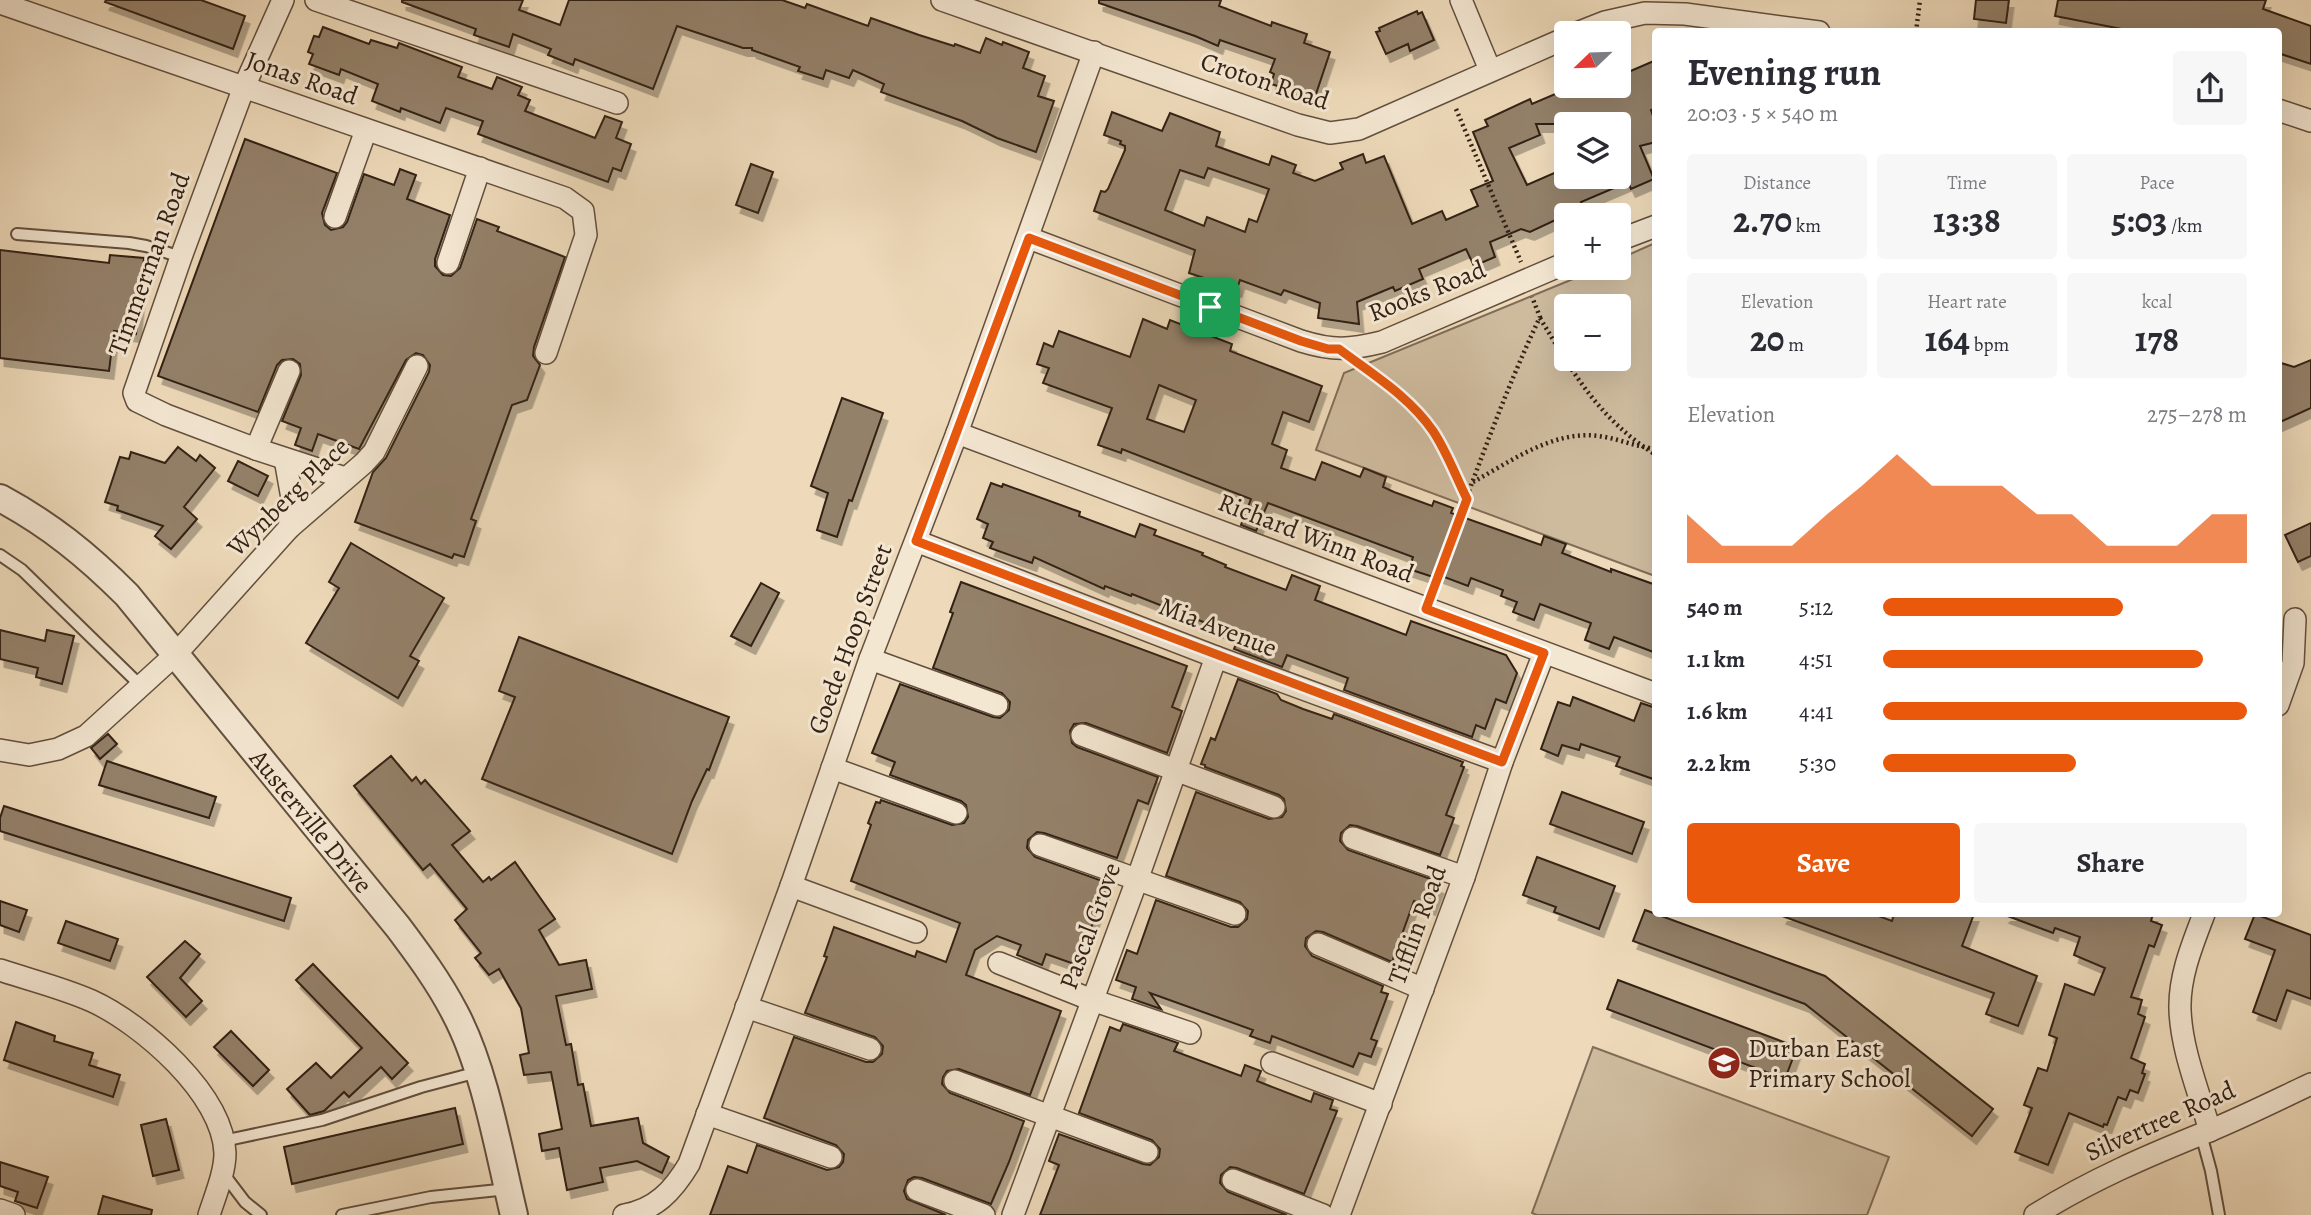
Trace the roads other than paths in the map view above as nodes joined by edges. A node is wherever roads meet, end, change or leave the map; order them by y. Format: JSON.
{"nodes":[{"id":1,"x":283,"y":0,"type":"edge"},
{"id":2,"x":316,"y":0,"type":"edge"},
{"id":3,"x":942,"y":0,"type":"edge"},
{"id":4,"x":1461,"y":0,"type":"edge"},
{"id":5,"x":0,"y":3,"type":"edge"},
{"id":6,"x":1609,"y":21,"type":"edge"},
{"id":7,"x":1789,"y":28,"type":"edge"},
{"id":8,"x":1554,"y":43,"type":"edge"},
{"id":9,"x":1094,"y":52,"type":"junction"},
{"id":10,"x":1490,"y":70,"type":"junction"},
{"id":11,"x":244,"y":87,"type":"junction"},
{"id":12,"x":617,"y":103,"type":"dead end"},
{"id":13,"x":2282,"y":111,"type":"edge"},
{"id":14,"x":2311,"y":121,"type":"edge"},
{"id":15,"x":366,"y":130,"type":"junction"},
{"id":16,"x":480,"y":168,"type":"junction"},
{"id":17,"x":335,"y":217,"type":"dead end"},
{"id":18,"x":1652,"y":228,"type":"edge"},
{"id":19,"x":17,"y":234,"type":"dead end"},
{"id":20,"x":1631,"y":235,"type":"edge"},
{"id":21,"x":1029,"y":238,"type":"junction"},
{"id":22,"x":181,"y":257,"type":"junction"},
{"id":23,"x":448,"y":263,"type":"dead end"},
{"id":24,"x":1554,"y":268,"type":"edge"},
{"id":25,"x":546,"y":353,"type":"dead end"},
{"id":26,"x":417,"y":366,"type":"dead end"},
{"id":27,"x":289,"y":371,"type":"dead end"},
{"id":28,"x":957,"y":433,"type":"junction"},
{"id":29,"x":256,"y":449,"type":"junction"},
{"id":30,"x":285,"y":459,"type":"junction"},
{"id":31,"x":345,"y":478,"type":"junction"},
{"id":32,"x":0,"y":498,"type":"edge"},
{"id":33,"x":289,"y":528,"type":"junction"},
{"id":34,"x":916,"y":541,"type":"junction"},
{"id":35,"x":0,"y":555,"type":"edge"},
{"id":36,"x":2295,"y":619,"type":"dead end"},
{"id":37,"x":1544,"y":653,"type":"junction"},
{"id":38,"x":176,"y":654,"type":"junction"},
{"id":39,"x":1216,"y":656,"type":"junction"},
{"id":40,"x":870,"y":659,"type":"junction"},
{"id":41,"x":141,"y":686,"type":"junction"},
{"id":42,"x":1652,"y":693,"type":"edge"},
{"id":43,"x":2282,"y":694,"type":"edge"},
{"id":44,"x":997,"y":705,"type":"dead end"},
{"id":45,"x":1082,"y":734,"type":"dead end"},
{"id":46,"x":0,"y":750,"type":"edge"},
{"id":47,"x":1502,"y":762,"type":"junction"},
{"id":48,"x":832,"y":768,"type":"junction"},
{"id":49,"x":1176,"y":769,"type":"junction"},
{"id":50,"x":1274,"y":807,"type":"dead end"},
{"id":51,"x":957,"y":813,"type":"dead end"},
{"id":52,"x":1353,"y":838,"type":"dead end"},
{"id":53,"x":1040,"y":845,"type":"dead end"},
{"id":54,"x":1464,"y":877,"type":"junction"},
{"id":55,"x":1137,"y":880,"type":"junction"},
{"id":56,"x":791,"y":886,"type":"junction"},
{"id":57,"x":1235,"y":914,"type":"dead end"},
{"id":58,"x":2203,"y":917,"type":"edge"},
{"id":59,"x":916,"y":932,"type":"dead end"},
{"id":60,"x":1318,"y":944,"type":"dead end"},
{"id":61,"x":999,"y":963,"type":"dead end"},
{"id":62,"x":0,"y":970,"type":"edge"},
{"id":63,"x":1423,"y":989,"type":"junction"},
{"id":64,"x":1092,"y":1000,"type":"junction"},
{"id":65,"x":746,"y":1007,"type":"junction"},
{"id":66,"x":1189,"y":1033,"type":"dead end"},
{"id":67,"x":870,"y":1049,"type":"dead end"},
{"id":68,"x":1272,"y":1063,"type":"dead end"},
{"id":69,"x":478,"y":1072,"type":"junction"},
{"id":70,"x":955,"y":1081,"type":"dead end"},
{"id":71,"x":2311,"y":1084,"type":"edge"},
{"id":72,"x":1381,"y":1104,"type":"junction"},
{"id":73,"x":706,"y":1114,"type":"junction"},
{"id":74,"x":1049,"y":1115,"type":"junction"},
{"id":75,"x":2206,"y":1132,"type":"junction"},
{"id":76,"x":223,"y":1141,"type":"junction"},
{"id":77,"x":1147,"y":1152,"type":"dead end"},
{"id":78,"x":831,"y":1157,"type":"dead end"},
{"id":79,"x":222,"y":1171,"type":"junction"},
{"id":80,"x":1233,"y":1180,"type":"dead end"},
{"id":81,"x":508,"y":1189,"type":"junction"},
{"id":82,"x":916,"y":1190,"type":"dead end"},
{"id":83,"x":0,"y":1210,"type":"edge"},
{"id":84,"x":635,"y":1214,"type":"edge"},
{"id":85,"x":13,"y":1215,"type":"edge"},
{"id":86,"x":209,"y":1215,"type":"edge"},
{"id":87,"x":261,"y":1215,"type":"edge"},
{"id":88,"x":342,"y":1215,"type":"edge"},
{"id":89,"x":514,"y":1215,"type":"edge"},
{"id":90,"x":984,"y":1215,"type":"edge"},
{"id":91,"x":1013,"y":1215,"type":"edge"},
{"id":92,"x":1323,"y":1215,"type":"edge"},
{"id":93,"x":1339,"y":1215,"type":"edge"},
{"id":94,"x":2035,"y":1215,"type":"edge"},
{"id":95,"x":2219,"y":1215,"type":"edge"}],
"edges":[{"from":1,"to":11,"type":"street","name":"Timmerman Road"},
{"from":2,"to":12,"type":"street"},
{"from":3,"to":9,"type":"street","name":"Croton Road"},
{"from":4,"to":10,"type":"street"},
{"from":5,"to":11,"type":"street","name":"Jonas Road"},
{"from":6,"to":7,"type":"street"},
{"from":8,"to":10,"type":"street","name":"Croton Road"},
{"from":9,"to":10,"type":"street","name":"Croton Road"},
{"from":9,"to":21,"type":"street","name":"Goede Hoop Street"},
{"from":11,"to":15,"type":"street","name":"Jonas Road"},
{"from":11,"to":22,"type":"street","name":"Timmerman Road"},
{"from":13,"to":14,"type":"street"},
{"from":15,"to":16,"type":"street","name":"Jonas Road"},
{"from":15,"to":17,"type":"street"},
{"from":16,"to":23,"type":"street"},
{"from":16,"to":25,"type":"street","name":"Jonas Road"},
{"from":18,"to":20,"type":"street"},
{"from":19,"to":22,"type":"lane"},
{"from":21,"to":24,"type":"street","name":"Rooks Road"},
{"from":21,"to":28,"type":"street","name":"Goede Hoop Street"},
{"from":22,"to":29,"type":"street","name":"Timmerman Road"},
{"from":26,"to":31,"type":"street","name":"Wynberg Place"},
{"from":27,"to":29,"type":"street"},
{"from":28,"to":34,"type":"street","name":"Goede Hoop Street"},
{"from":28,"to":37,"type":"street","name":"Richard Winn Road"},
{"from":29,"to":30,"type":"street","name":"Timmerman Road"},
{"from":30,"to":31,"type":"street","name":"Timmerman Road"},
{"from":30,"to":33,"type":"street"},
{"from":31,"to":33,"type":"street","name":"Wynberg Place"},
{"from":32,"to":38,"type":"street","name":"Austerville Drive"},
{"from":33,"to":38,"type":"street","name":"Wynberg Place"},
{"from":34,"to":39,"type":"street","name":"Mia Avenue"},
{"from":34,"to":40,"type":"street","name":"Goede Hoop Street"},
{"from":35,"to":41,"type":"lane"},
{"from":36,"to":43,"type":"street"},
{"from":37,"to":42,"type":"street","name":"Richard Winn Road"},
{"from":37,"to":47,"type":"street","name":"Tifflin Road"},
{"from":38,"to":41,"type":"street","name":"Wynberg Place"},
{"from":38,"to":69,"type":"street","name":"Austerville Drive"},
{"from":39,"to":47,"type":"street","name":"Mia Avenue"},
{"from":39,"to":49,"type":"street","name":"Pascal Grove"},
{"from":40,"to":44,"type":"street"},
{"from":40,"to":48,"type":"street","name":"Goede Hoop Street"},
{"from":41,"to":46,"type":"street","name":"Wynberg Place"},
{"from":45,"to":49,"type":"street"},
{"from":47,"to":54,"type":"street","name":"Tifflin Road"},
{"from":48,"to":51,"type":"street"},
{"from":48,"to":56,"type":"street","name":"Goede Hoop Street"},
{"from":49,"to":50,"type":"street"},
{"from":49,"to":55,"type":"street","name":"Pascal Grove"},
{"from":52,"to":54,"type":"street"},
{"from":53,"to":55,"type":"street"},
{"from":54,"to":63,"type":"street","name":"Tifflin Road"},
{"from":55,"to":57,"type":"street"},
{"from":55,"to":64,"type":"street","name":"Pascal Grove"},
{"from":56,"to":59,"type":"street"},
{"from":56,"to":65,"type":"street","name":"Goede Hoop Street"},
{"from":58,"to":75,"type":"street"},
{"from":60,"to":63,"type":"street"},
{"from":61,"to":64,"type":"street"},
{"from":62,"to":76,"type":"street"},
{"from":63,"to":72,"type":"street","name":"Tifflin Road"},
{"from":64,"to":66,"type":"street"},
{"from":64,"to":74,"type":"street","name":"Pascal Grove"},
{"from":65,"to":67,"type":"street"},
{"from":65,"to":73,"type":"street","name":"Goede Hoop Street"},
{"from":68,"to":72,"type":"street"},
{"from":69,"to":76,"type":"lane"},
{"from":69,"to":81,"type":"street","name":"Austerville Drive"},
{"from":70,"to":74,"type":"street"},
{"from":71,"to":75,"type":"street","name":"Silvertree Road"},
{"from":72,"to":93,"type":"street","name":"Tifflin Road"},
{"from":73,"to":78,"type":"street"},
{"from":73,"to":84,"type":"street","name":"Goede Hoop Street"},
{"from":74,"to":77,"type":"street"},
{"from":74,"to":91,"type":"street","name":"Pascal Grove"},
{"from":75,"to":94,"type":"street","name":"Silvertree Road"},
{"from":75,"to":95,"type":"lane"},
{"from":76,"to":79,"type":"street"},
{"from":79,"to":86,"type":"street"},
{"from":79,"to":87,"type":"lane"},
{"from":80,"to":92,"type":"street"},
{"from":81,"to":88,"type":"lane"},
{"from":81,"to":89,"type":"street","name":"Austerville Drive"},
{"from":82,"to":90,"type":"street"},
{"from":83,"to":85,"type":"street"}]}
